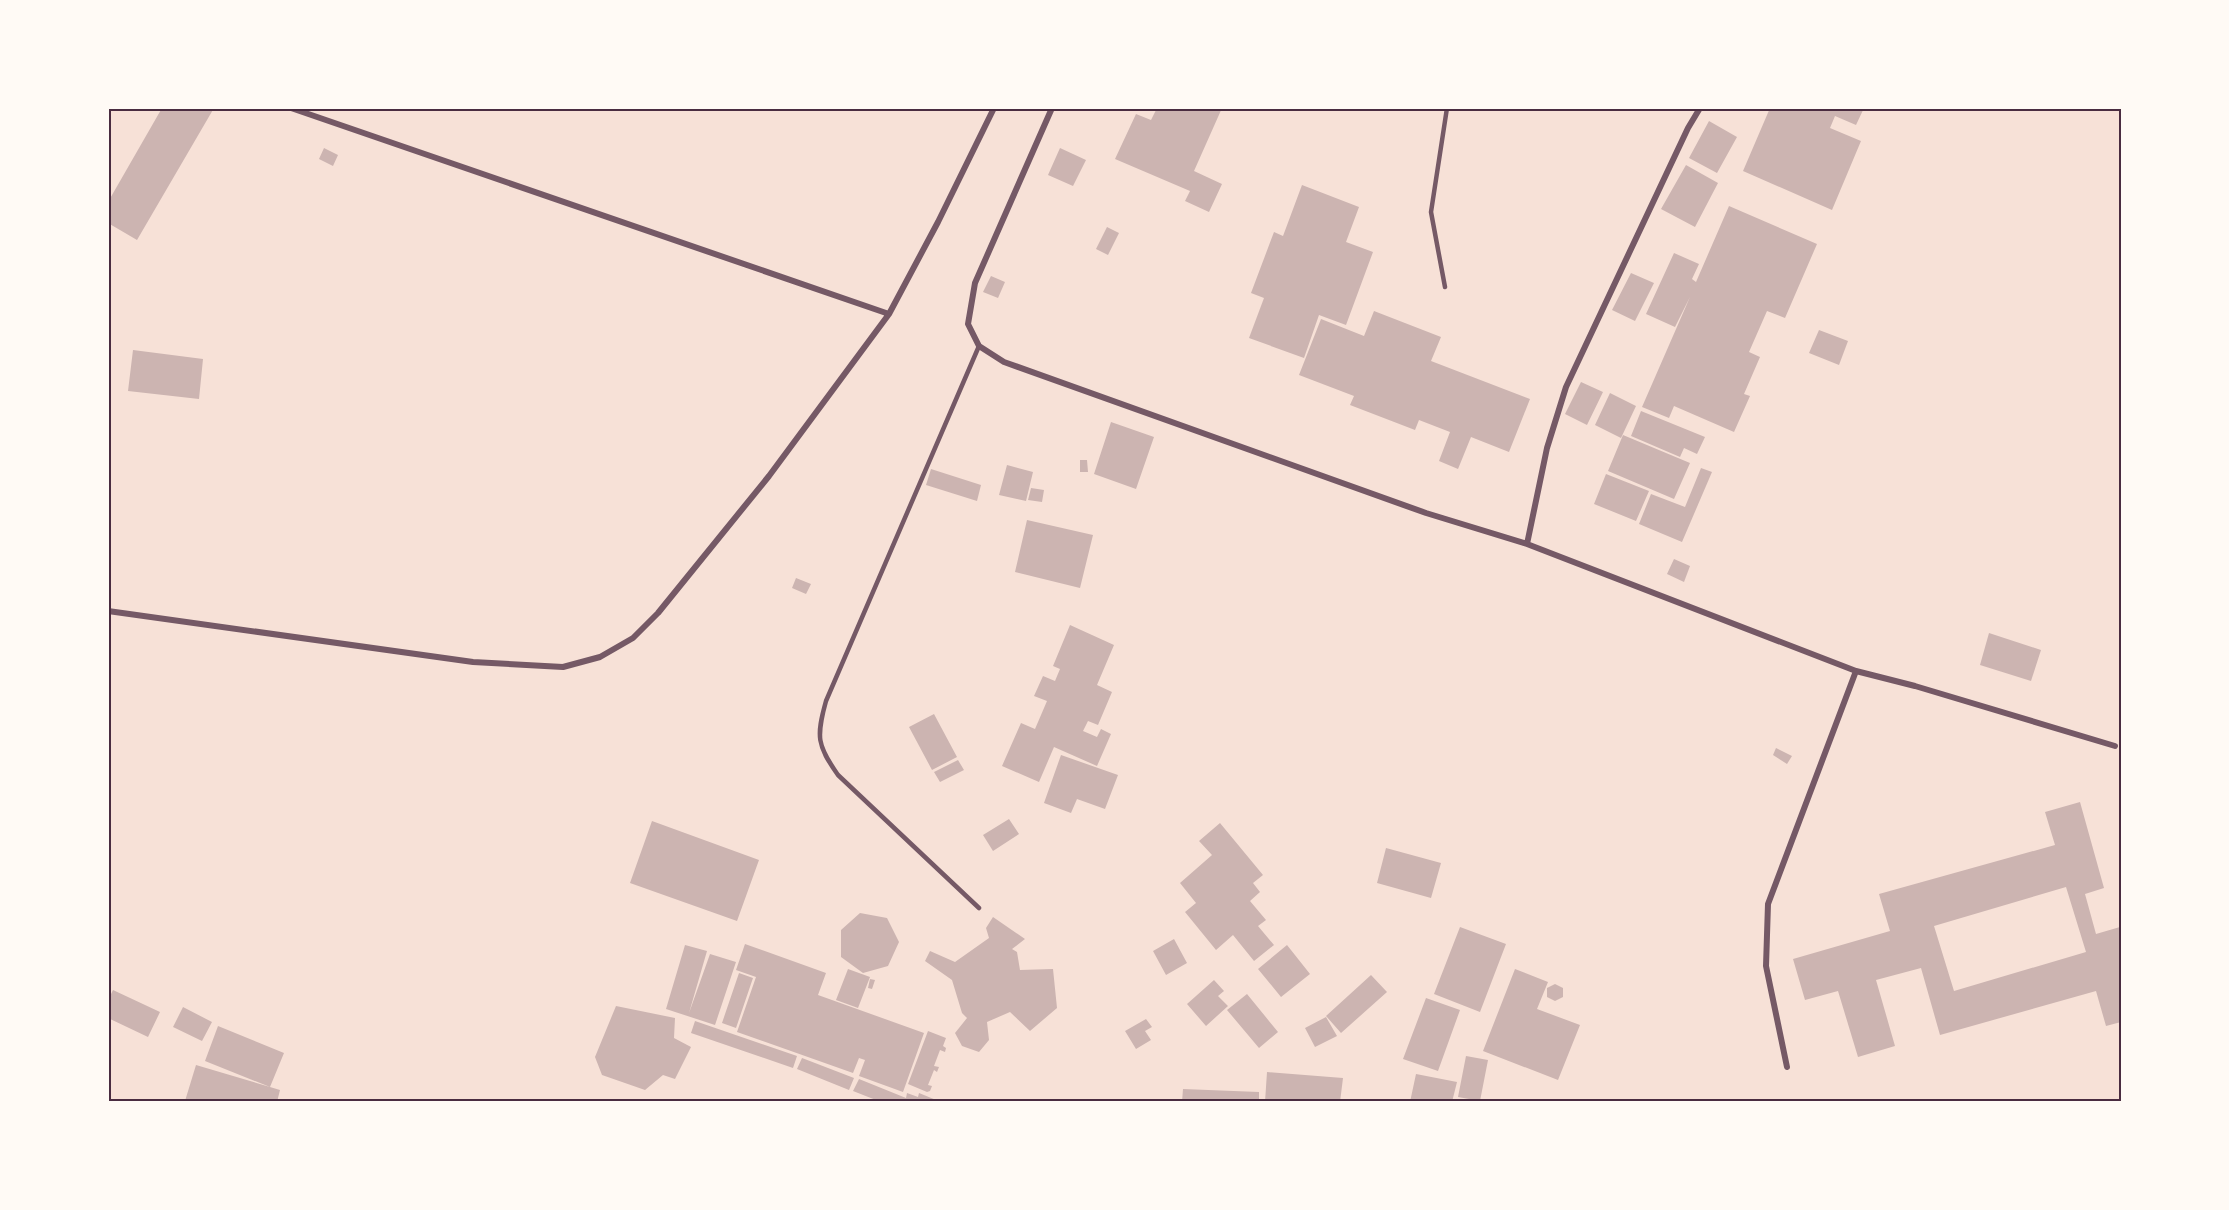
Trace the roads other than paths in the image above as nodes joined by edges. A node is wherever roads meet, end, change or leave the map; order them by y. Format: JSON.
{"nodes":[{"id":1,"x":291,"y":108,"type":"edge"},
{"id":2,"x":994,"y":108,"type":"edge"},
{"id":3,"x":1053,"y":108,"type":"edge"},
{"id":4,"x":1447,"y":108,"type":"edge"},
{"id":5,"x":1700,"y":108,"type":"edge"},
{"id":6,"x":1445,"y":287,"type":"dead end"},
{"id":7,"x":889,"y":314,"type":"junction"},
{"id":8,"x":979,"y":346,"type":"junction"},
{"id":9,"x":1527,"y":544,"type":"junction"},
{"id":10,"x":108,"y":611,"type":"edge"},
{"id":11,"x":1856,"y":672,"type":"junction"},
{"id":12,"x":2115,"y":746,"type":"dead end"},
{"id":13,"x":979,"y":908,"type":"dead end"},
{"id":14,"x":1787,"y":1067,"type":"dead end"}],
"edges":[{"from":1,"to":7,"type":"street"},
{"from":2,"to":7,"type":"street"},
{"from":3,"to":8,"type":"street"},
{"from":4,"to":6,"type":"lane"},
{"from":5,"to":9,"type":"street"},
{"from":7,"to":10,"type":"street"},
{"from":8,"to":9,"type":"street"},
{"from":8,"to":13,"type":"lane"},
{"from":9,"to":11,"type":"street"},
{"from":11,"to":12,"type":"street"},
{"from":11,"to":14,"type":"street"}]}
